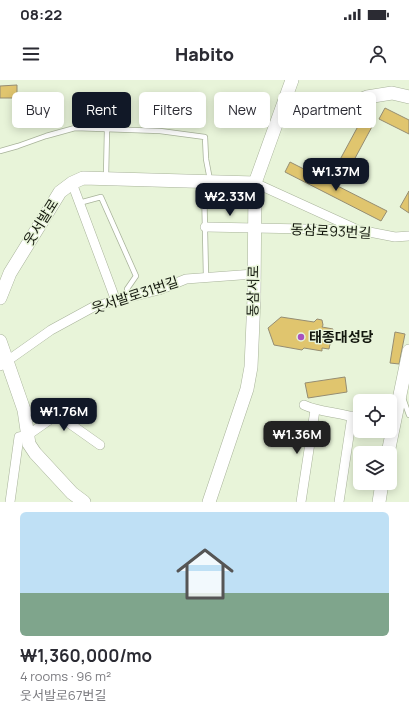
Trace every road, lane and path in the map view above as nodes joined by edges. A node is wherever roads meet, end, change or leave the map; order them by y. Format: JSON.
{"nodes":[{"id":1,"x":292,"y":80,"type":"edge"},
{"id":2,"x":288,"y":92,"type":"edge"},
{"id":3,"x":376,"y":96,"type":"edge"},
{"id":4,"x":409,"y":97,"type":"edge"},
{"id":5,"x":278,"y":120,"type":"edge"},
{"id":6,"x":107,"y":129,"type":"junction"},
{"id":7,"x":0,"y":151,"type":"edge"},
{"id":8,"x":106,"y":180,"type":"junction"},
{"id":9,"x":207,"y":181,"type":"junction"},
{"id":10,"x":72,"y":183,"type":"junction"},
{"id":11,"x":255,"y":183,"type":"junction"},
{"id":12,"x":79,"y":204,"type":"junction"},
{"id":13,"x":205,"y":227,"type":"junction"},
{"id":14,"x":254,"y":228,"type":"junction"},
{"id":15,"x":359,"y":230,"type":"junction"},
{"id":16,"x":409,"y":236,"type":"edge"},
{"id":17,"x":254,"y":274,"type":"junction"},
{"id":18,"x":206,"y":277,"type":"junction"},
{"id":19,"x":0,"y":298,"type":"edge"},
{"id":20,"x":129,"y":298,"type":"junction"},
{"id":21,"x":116,"y":301,"type":"junction"},
{"id":22,"x":0,"y":341,"type":"edge"},
{"id":23,"x":409,"y":351,"type":"edge"},
{"id":24,"x":3,"y":364,"type":"edge"},
{"id":25,"x":400,"y":392,"type":"junction"},
{"id":26,"x":304,"y":405,"type":"dead end"},
{"id":27,"x":397,"y":407,"type":"edge"},
{"id":28,"x":315,"y":410,"type":"junction"},
{"id":29,"x":409,"y":415,"type":"edge"},
{"id":30,"x":353,"y":417,"type":"edge"},
{"id":31,"x":353,"y":432,"type":"edge"},
{"id":32,"x":28,"y":435,"type":"junction"},
{"id":33,"x":100,"y":445,"type":"dead end"},
{"id":34,"x":381,"y":490,"type":"edge"},
{"id":35,"x":10,"y":502,"type":"edge"},
{"id":36,"x":84,"y":502,"type":"edge"},
{"id":37,"x":209,"y":502,"type":"edge"},
{"id":38,"x":301,"y":502,"type":"edge"},
{"id":39,"x":338,"y":502,"type":"edge"},
{"id":40,"x":378,"y":502,"type":"edge"}],
"edges":[{"from":1,"to":2,"type":"street","name":"동삼서로"},
{"from":3,"to":4,"type":"street"},
{"from":5,"to":11,"type":"street","name":"동삼서로"},
{"from":6,"to":7,"type":"lane"},
{"from":6,"to":8,"type":"lane"},
{"from":6,"to":9,"type":"lane"},
{"from":8,"to":9,"type":"street","name":"웃서발로"},
{"from":8,"to":10,"type":"street","name":"웃서발로"},
{"from":9,"to":11,"type":"street","name":"웃서발로"},
{"from":9,"to":13,"type":"lane"},
{"from":10,"to":12,"type":"street"},
{"from":10,"to":19,"type":"street","name":"웃서발로"},
{"from":11,"to":14,"type":"street","name":"동삼서로"},
{"from":11,"to":15,"type":"street"},
{"from":12,"to":20,"type":"lane"},
{"from":12,"to":21,"type":"street"},
{"from":13,"to":14,"type":"street","name":"동삼로93번길"},
{"from":13,"to":18,"type":"lane"},
{"from":14,"to":15,"type":"street","name":"동삼로93번길"},
{"from":14,"to":17,"type":"street","name":"동삼서로"},
{"from":15,"to":16,"type":"street","name":"동삼로93번길"},
{"from":17,"to":18,"type":"street","name":"웃서발로31번길"},
{"from":17,"to":37,"type":"street","name":"동삼서로"},
{"from":18,"to":20,"type":"street","name":"웃서발로31번길"},
{"from":20,"to":21,"type":"street","name":"웃서발로31번길"},
{"from":21,"to":24,"type":"street","name":"웃서발로31번길"},
{"from":22,"to":24,"type":"street"},
{"from":23,"to":25,"type":"street"},
{"from":24,"to":32,"type":"street"},
{"from":25,"to":27,"type":"street"},
{"from":25,"to":29,"type":"lane"},
{"from":26,"to":28,"type":"street"},
{"from":28,"to":30,"type":"street"},
{"from":28,"to":38,"type":"street"},
{"from":31,"to":39,"type":"street"},
{"from":32,"to":33,"type":"street"},
{"from":32,"to":35,"type":"street"},
{"from":32,"to":36,"type":"street"},
{"from":34,"to":40,"type":"street"}]}
